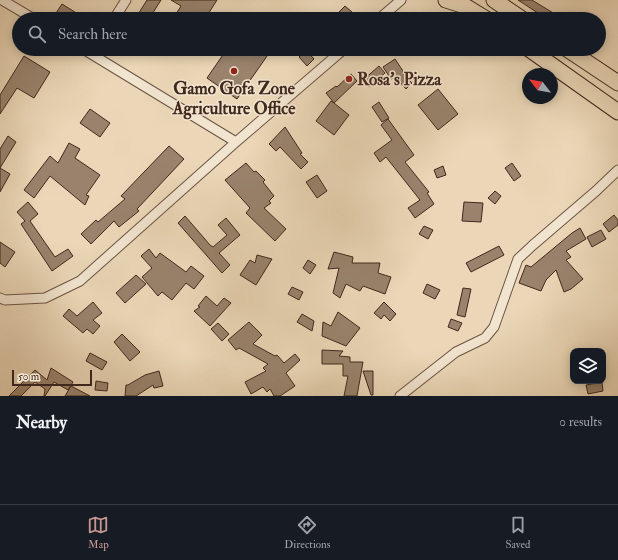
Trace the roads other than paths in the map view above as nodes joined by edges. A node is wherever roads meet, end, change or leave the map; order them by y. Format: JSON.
{"nodes":[{"id":1,"x":2,"y":0,"type":"edge"},
{"id":2,"x":126,"y":0,"type":"edge"},
{"id":3,"x":401,"y":0,"type":"edge"},
{"id":4,"x":446,"y":0,"type":"edge"},
{"id":5,"x":494,"y":0,"type":"edge"},
{"id":6,"x":22,"y":12,"type":"edge"},
{"id":7,"x":118,"y":12,"type":"edge"},
{"id":8,"x":387,"y":12,"type":"edge"},
{"id":9,"x":475,"y":12,"type":"edge"},
{"id":10,"x":512,"y":12,"type":"edge"},
{"id":11,"x":99,"y":56,"type":"edge"},
{"id":12,"x":336,"y":56,"type":"edge"},
{"id":13,"x":539,"y":56,"type":"edge"},
{"id":14,"x":578,"y":56,"type":"edge"},
{"id":15,"x":617,"y":80,"type":"edge"},
{"id":16,"x":618,"y":112,"type":"edge"},
{"id":17,"x":236,"y":142,"type":"junction"},
{"id":18,"x":618,"y":170,"type":"edge"},
{"id":19,"x":0,"y":298,"type":"edge"},
{"id":20,"x":400,"y":396,"type":"edge"}],
"edges":[{"from":1,"to":6,"type":"street"},
{"from":2,"to":7,"type":"street"},
{"from":3,"to":8,"type":"street"},
{"from":4,"to":9,"type":"highway"},
{"from":5,"to":10,"type":"highway"},
{"from":11,"to":17,"type":"street"},
{"from":12,"to":17,"type":"street"},
{"from":13,"to":16,"type":"highway"},
{"from":14,"to":15,"type":"highway"},
{"from":17,"to":19,"type":"street"},
{"from":18,"to":20,"type":"street"}]}
